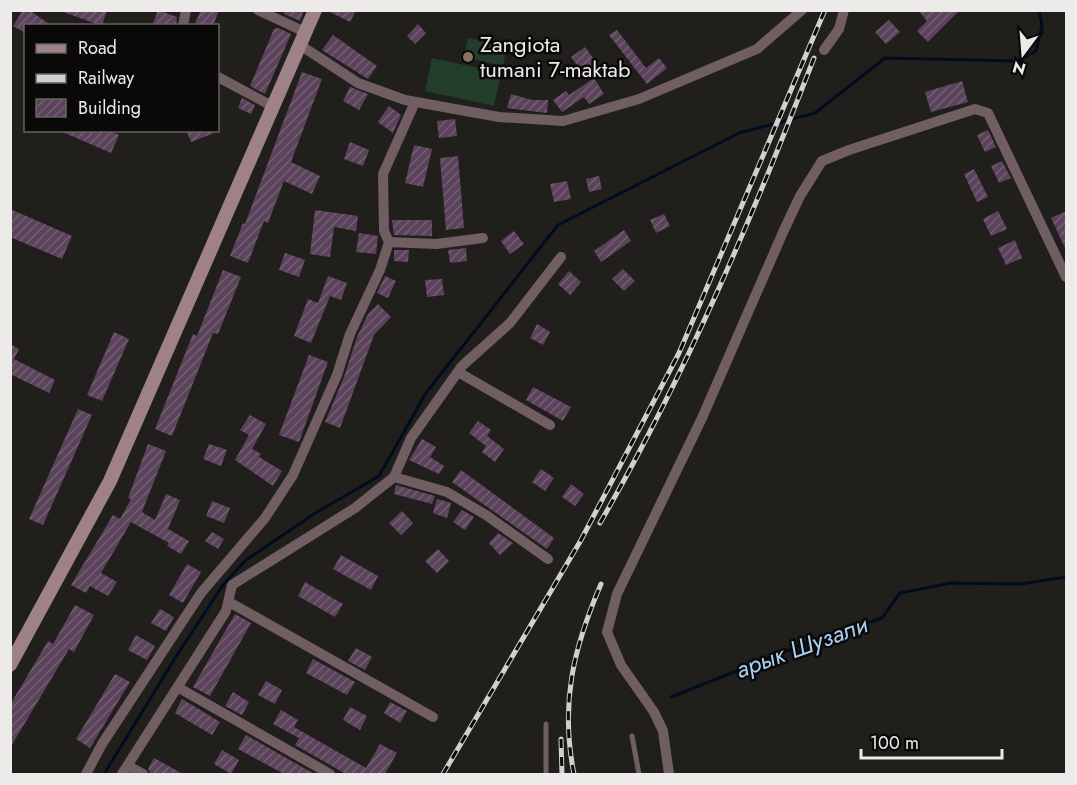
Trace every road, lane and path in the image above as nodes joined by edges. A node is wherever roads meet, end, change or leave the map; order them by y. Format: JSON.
{"nodes":[{"id":1,"x":258,"y":10,"type":"edge"},
{"id":2,"x":315,"y":10,"type":"edge"},
{"id":3,"x":802,"y":10,"type":"edge"},
{"id":4,"x":844,"y":10,"type":"edge"},
{"id":5,"x":302,"y":39,"type":"junction"},
{"id":6,"x":824,"y":50,"type":"dead end"},
{"id":7,"x":219,"y":77,"type":"edge"},
{"id":8,"x":416,"y":102,"type":"junction"},
{"id":9,"x":272,"y":106,"type":"junction"},
{"id":10,"x":483,"y":238,"type":"dead end"},
{"id":11,"x":389,"y":242,"type":"junction"},
{"id":12,"x":561,"y":257,"type":"dead end"},
{"id":13,"x":1066,"y":277,"type":"edge"},
{"id":14,"x":458,"y":372,"type":"junction"},
{"id":15,"x":550,"y":424,"type":"dead end"},
{"id":16,"x":394,"y":477,"type":"junction"},
{"id":17,"x":548,"y":559,"type":"dead end"},
{"id":18,"x":230,"y":602,"type":"junction"},
{"id":19,"x":10,"y":665,"type":"edge"},
{"id":20,"x":179,"y":688,"type":"junction"},
{"id":21,"x":433,"y":717,"type":"dead end"},
{"id":22,"x":546,"y":724,"type":"dead end"},
{"id":23,"x":632,"y":736,"type":"dead end"},
{"id":24,"x":125,"y":770,"type":"edge"},
{"id":25,"x":86,"y":774,"type":"edge"},
{"id":26,"x":142,"y":774,"type":"edge"},
{"id":27,"x":330,"y":774,"type":"edge"},
{"id":28,"x":546,"y":774,"type":"edge"},
{"id":29,"x":639,"y":774,"type":"edge"},
{"id":30,"x":669,"y":774,"type":"edge"}],
"edges":[{"from":1,"to":5,"type":"street"},
{"from":2,"to":5,"type":"main road"},
{"from":3,"to":8,"type":"street"},
{"from":4,"to":6,"type":"street"},
{"from":5,"to":8,"type":"street"},
{"from":5,"to":9,"type":"main road"},
{"from":7,"to":9,"type":"street"},
{"from":8,"to":11,"type":"street"},
{"from":9,"to":19,"type":"main road"},
{"from":10,"to":11,"type":"street"},
{"from":11,"to":25,"type":"street"},
{"from":12,"to":14,"type":"street"},
{"from":13,"to":30,"type":"street"},
{"from":14,"to":15,"type":"street"},
{"from":14,"to":16,"type":"street"},
{"from":16,"to":17,"type":"street"},
{"from":16,"to":18,"type":"street"},
{"from":18,"to":20,"type":"street"},
{"from":18,"to":21,"type":"street"},
{"from":20,"to":24,"type":"street"},
{"from":20,"to":27,"type":"street"},
{"from":22,"to":28,"type":"lane"},
{"from":23,"to":29,"type":"lane"},
{"from":24,"to":26,"type":"street"}]}
